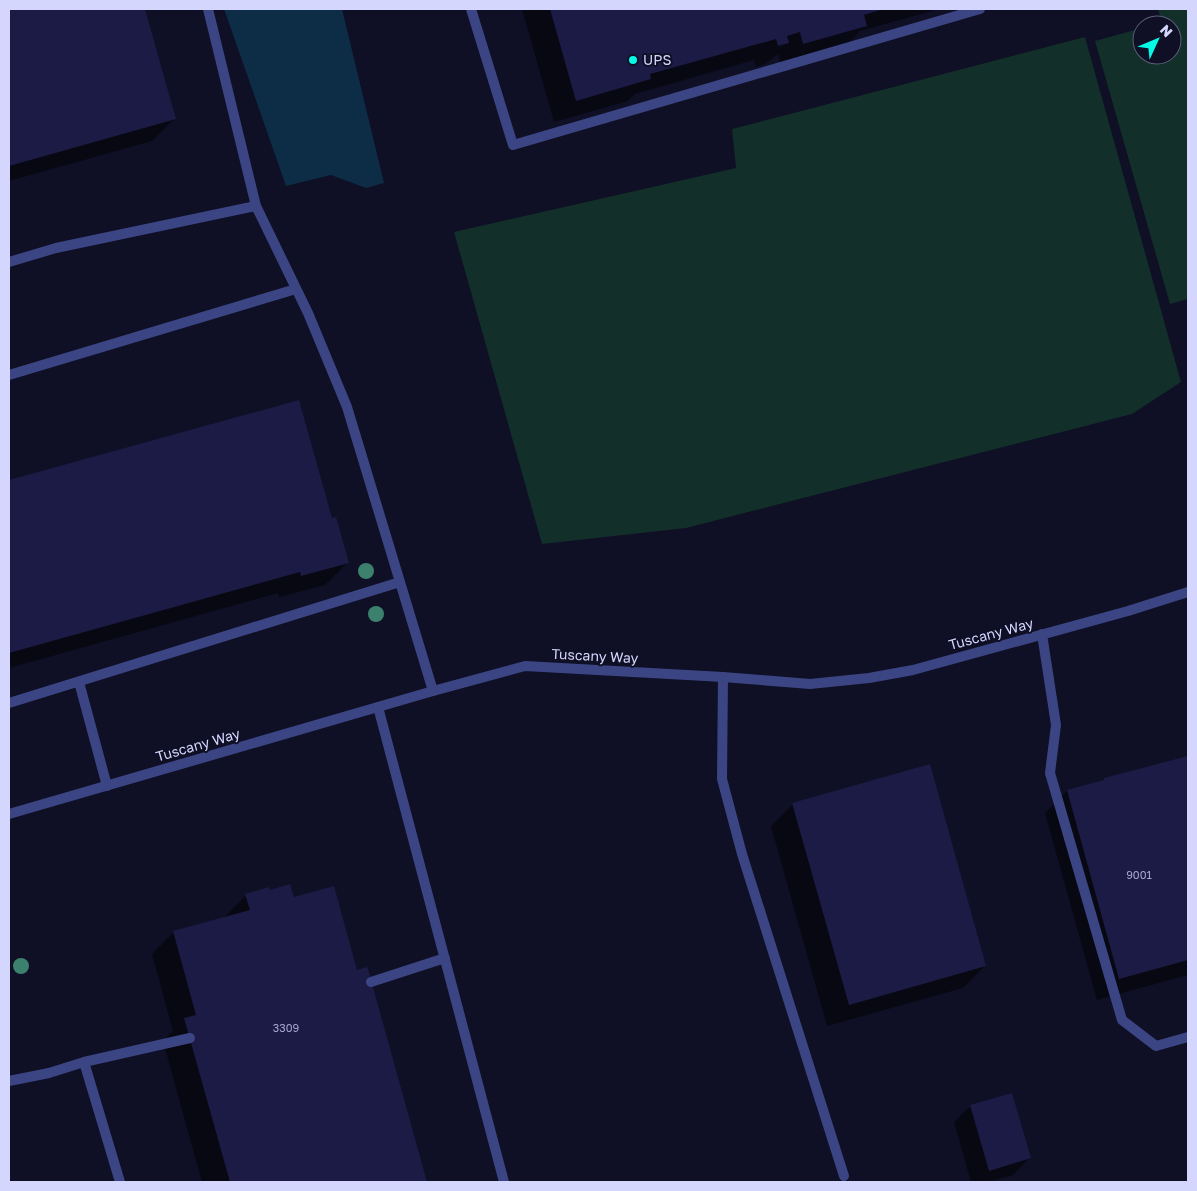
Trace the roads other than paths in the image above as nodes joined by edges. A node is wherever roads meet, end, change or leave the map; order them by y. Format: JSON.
{"nodes":[{"id":1,"x":208,"y":9,"type":"edge"},
{"id":2,"x":471,"y":9,"type":"edge"},
{"id":3,"x":980,"y":9,"type":"edge"},
{"id":4,"x":256,"y":206,"type":"junction"},
{"id":5,"x":9,"y":262,"type":"edge"},
{"id":6,"x":296,"y":289,"type":"junction"},
{"id":7,"x":9,"y":375,"type":"edge"},
{"id":8,"x":400,"y":582,"type":"junction"},
{"id":9,"x":1188,"y":592,"type":"edge"},
{"id":10,"x":1042,"y":634,"type":"junction"},
{"id":11,"x":723,"y":677,"type":"junction"},
{"id":12,"x":79,"y":682,"type":"junction"},
{"id":13,"x":433,"y":691,"type":"junction"},
{"id":14,"x":9,"y":703,"type":"edge"},
{"id":15,"x":378,"y":707,"type":"junction"},
{"id":16,"x":107,"y":786,"type":"junction"},
{"id":17,"x":9,"y":814,"type":"edge"},
{"id":18,"x":445,"y":958,"type":"junction"},
{"id":19,"x":371,"y":982,"type":"dead end"},
{"id":20,"x":1188,"y":1037,"type":"edge"},
{"id":21,"x":190,"y":1038,"type":"dead end"},
{"id":22,"x":84,"y":1062,"type":"junction"},
{"id":23,"x":9,"y":1081,"type":"edge"},
{"id":24,"x":844,"y":1176,"type":"dead end"},
{"id":25,"x":120,"y":1182,"type":"edge"},
{"id":26,"x":504,"y":1182,"type":"edge"}],
"edges":[{"from":1,"to":4,"type":"street"},
{"from":2,"to":3,"type":"street"},
{"from":4,"to":5,"type":"street"},
{"from":4,"to":6,"type":"street"},
{"from":6,"to":7,"type":"street"},
{"from":6,"to":8,"type":"street"},
{"from":8,"to":12,"type":"street"},
{"from":8,"to":13,"type":"street"},
{"from":9,"to":10,"type":"street","name":"Tuscany Way"},
{"from":10,"to":11,"type":"street","name":"Tuscany Way"},
{"from":10,"to":20,"type":"street"},
{"from":11,"to":13,"type":"street","name":"Tuscany Way"},
{"from":11,"to":24,"type":"street"},
{"from":12,"to":14,"type":"street"},
{"from":12,"to":16,"type":"street"},
{"from":13,"to":15,"type":"street","name":"Tuscany Way"},
{"from":15,"to":16,"type":"street","name":"Tuscany Way"},
{"from":15,"to":18,"type":"street"},
{"from":16,"to":17,"type":"street","name":"Tuscany Way"},
{"from":18,"to":19,"type":"street"},
{"from":18,"to":26,"type":"street"},
{"from":21,"to":22,"type":"street"},
{"from":22,"to":23,"type":"street"},
{"from":22,"to":25,"type":"street"}]}
